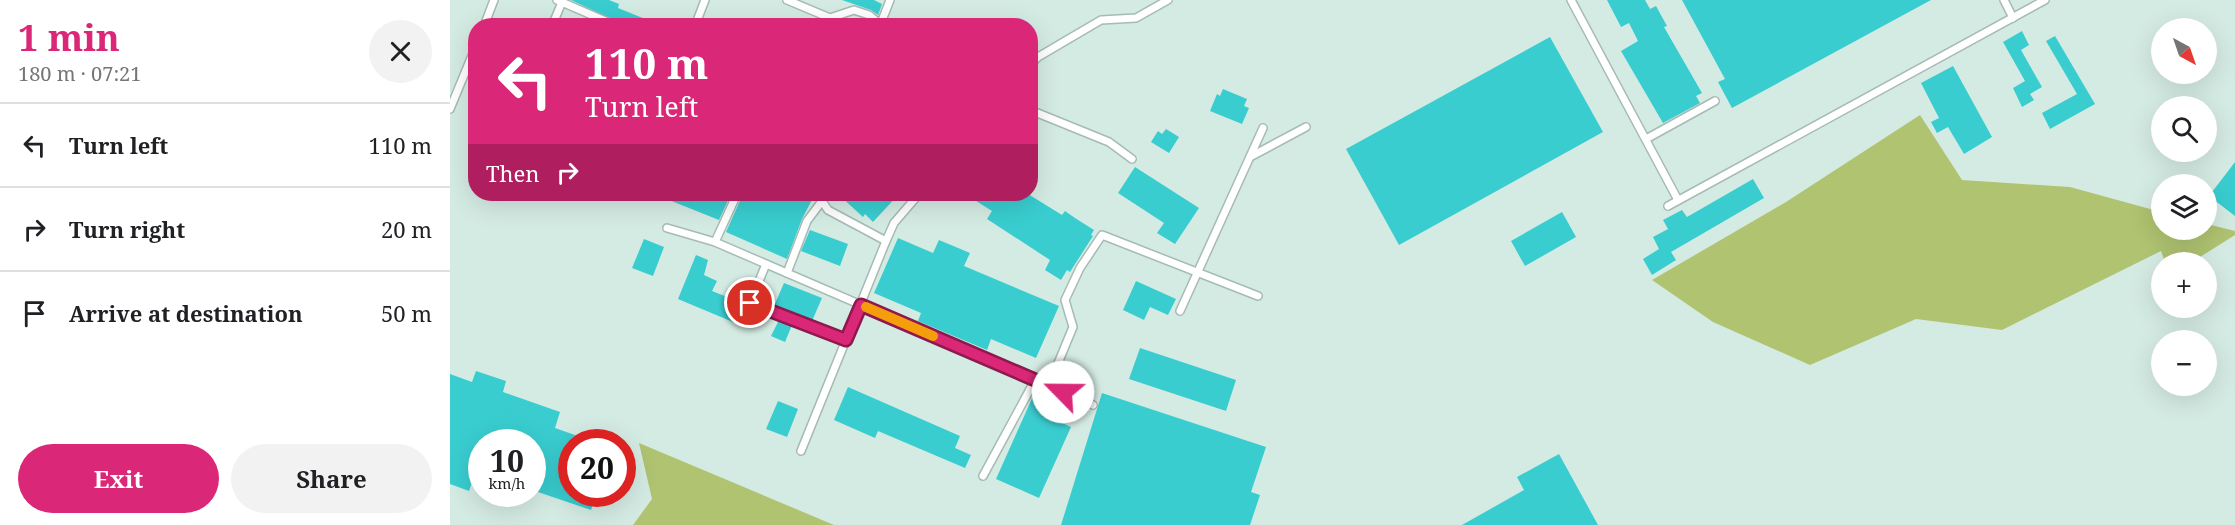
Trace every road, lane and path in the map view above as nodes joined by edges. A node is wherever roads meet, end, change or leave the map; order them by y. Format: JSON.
{"nodes":[{"id":1,"x":494,"y":0,"type":"edge"},
{"id":2,"x":705,"y":0,"type":"edge"},
{"id":3,"x":787,"y":0,"type":"edge"},
{"id":4,"x":890,"y":0,"type":"edge"},
{"id":5,"x":1168,"y":0,"type":"edge"},
{"id":6,"x":1571,"y":0,"type":"edge"},
{"id":7,"x":2004,"y":0,"type":"edge"},
{"id":8,"x":2045,"y":0,"type":"edge"},
{"id":9,"x":559,"y":1,"type":"edge"},
{"id":10,"x":487,"y":18,"type":"edge"},
{"id":11,"x":554,"y":18,"type":"edge"},
{"id":12,"x":598,"y":18,"type":"edge"},
{"id":13,"x":697,"y":18,"type":"edge"},
{"id":14,"x":830,"y":18,"type":"edge"},
{"id":15,"x":830,"y":18,"type":"edge"},
{"id":16,"x":873,"y":18,"type":"edge"},
{"id":17,"x":883,"y":18,"type":"edge"},
{"id":18,"x":2013,"y":18,"type":"junction"},
{"id":19,"x":1038,"y":57,"type":"edge"},
{"id":20,"x":468,"y":65,"type":"edge"},
{"id":21,"x":1715,"y":101,"type":"dead end"},
{"id":22,"x":450,"y":109,"type":"edge"},
{"id":23,"x":1038,"y":113,"type":"edge"},
{"id":24,"x":1306,"y":126,"type":"dead end"},
{"id":25,"x":1263,"y":128,"type":"dead end"},
{"id":26,"x":1646,"y":139,"type":"junction"},
{"id":27,"x":1250,"y":157,"type":"junction"},
{"id":28,"x":1132,"y":159,"type":"dead end"},
{"id":29,"x":1678,"y":200,"type":"junction"},
{"id":30,"x":734,"y":201,"type":"edge"},
{"id":31,"x":820,"y":201,"type":"edge"},
{"id":32,"x":825,"y":201,"type":"edge"},
{"id":33,"x":914,"y":201,"type":"edge"},
{"id":34,"x":1668,"y":206,"type":"dead end"},
{"id":35,"x":667,"y":228,"type":"dead end"},
{"id":36,"x":886,"y":241,"type":"junction"},
{"id":37,"x":715,"y":242,"type":"junction"},
{"id":38,"x":766,"y":264,"type":"junction"},
{"id":39,"x":1197,"y":272,"type":"junction"},
{"id":40,"x":787,"y":273,"type":"junction"},
{"id":41,"x":1258,"y":296,"type":"dead end"},
{"id":42,"x":861,"y":305,"type":"junction"},
{"id":43,"x":1180,"y":311,"type":"dead end"},
{"id":44,"x":846,"y":340,"type":"junction"},
{"id":45,"x":1035,"y":380,"type":"junction"},
{"id":46,"x":1048,"y":385,"type":"junction"},
{"id":47,"x":1093,"y":405,"type":"dead end"},
{"id":48,"x":801,"y":451,"type":"dead end"},
{"id":49,"x":983,"y":476,"type":"dead end"}],
"edges":[{"from":1,"to":10,"type":"lane"},
{"from":2,"to":13,"type":"lane"},
{"from":3,"to":15,"type":"lane"},
{"from":4,"to":17,"type":"lane"},
{"from":5,"to":19,"type":"lane"},
{"from":6,"to":26,"type":"lane"},
{"from":7,"to":18,"type":"lane"},
{"from":8,"to":18,"type":"lane"},
{"from":9,"to":11,"type":"lane"},
{"from":9,"to":12,"type":"lane"},
{"from":14,"to":16,"type":"lane"},
{"from":18,"to":29,"type":"lane"},
{"from":20,"to":22,"type":"lane"},
{"from":21,"to":26,"type":"lane"},
{"from":23,"to":28,"type":"lane"},
{"from":24,"to":27,"type":"lane"},
{"from":25,"to":27,"type":"lane"},
{"from":26,"to":29,"type":"lane"},
{"from":27,"to":39,"type":"lane"},
{"from":29,"to":34,"type":"lane"},
{"from":30,"to":37,"type":"lane"},
{"from":31,"to":40,"type":"lane"},
{"from":32,"to":36,"type":"lane"},
{"from":33,"to":36,"type":"lane"},
{"from":35,"to":37,"type":"lane"},
{"from":36,"to":42,"type":"lane"},
{"from":37,"to":38,"type":"lane"},
{"from":38,"to":40,"type":"lane"},
{"from":38,"to":44,"type":"lane"},
{"from":39,"to":41,"type":"lane"},
{"from":39,"to":43,"type":"lane"},
{"from":39,"to":46,"type":"lane"},
{"from":40,"to":42,"type":"lane"},
{"from":42,"to":44,"type":"lane"},
{"from":42,"to":45,"type":"lane"},
{"from":44,"to":48,"type":"lane"},
{"from":45,"to":46,"type":"lane"},
{"from":45,"to":49,"type":"lane"},
{"from":46,"to":47,"type":"lane"}]}
